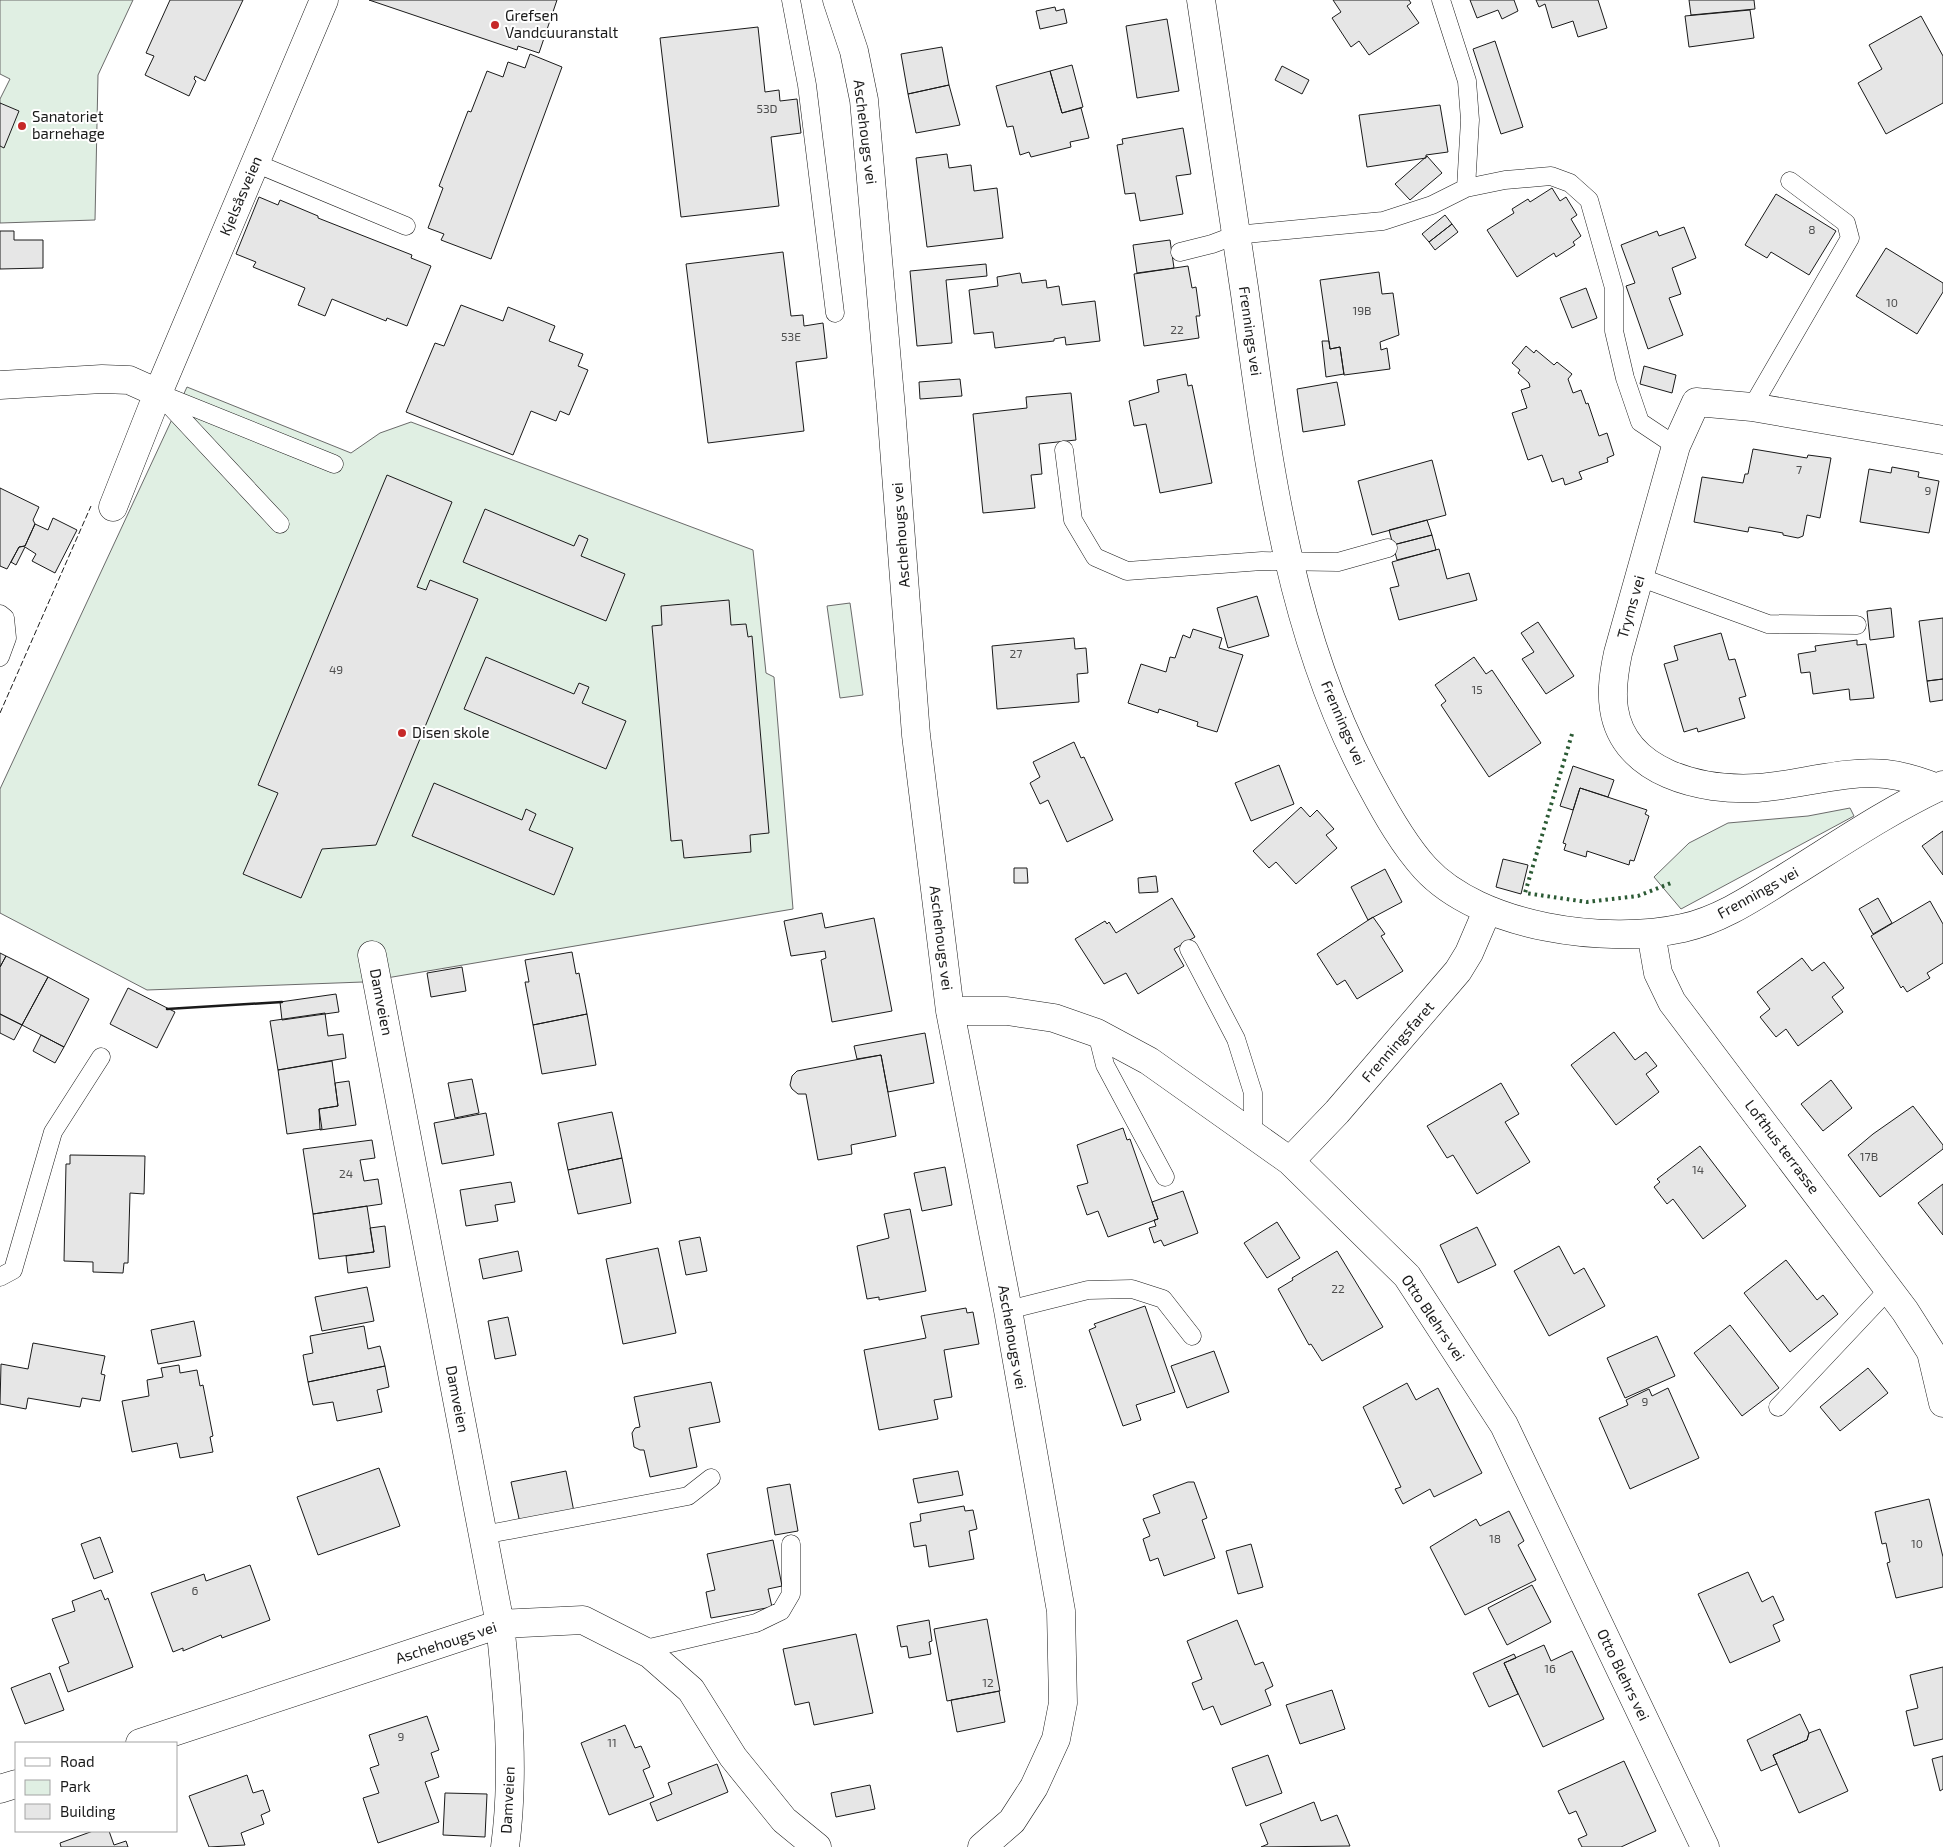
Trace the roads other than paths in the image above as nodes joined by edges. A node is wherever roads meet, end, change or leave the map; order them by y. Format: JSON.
{"nodes":[{"id":1,"x":324,"y":0,"type":"edge"},
{"id":2,"x":791,"y":0,"type":"edge"},
{"id":3,"x":836,"y":0,"type":"edge"},
{"id":4,"x":1201,"y":0,"type":"edge"},
{"id":5,"x":1441,"y":0,"type":"edge"},
{"id":6,"x":255,"y":163,"type":"junction"},
{"id":7,"x":1790,"y":181,"type":"dead end"},
{"id":8,"x":1466,"y":188,"type":"junction"},
{"id":9,"x":406,"y":226,"type":"dead end"},
{"id":10,"x":1236,"y":235,"type":"junction"},
{"id":11,"x":1180,"y":252,"type":"dead end"},
{"id":12,"x":835,"y":313,"type":"dead end"},
{"id":13,"x":0,"y":385,"type":"edge"},
{"id":14,"x":158,"y":393,"type":"junction"},
{"id":15,"x":1752,"y":407,"type":"junction"},
{"id":16,"x":1943,"y":440,"type":"edge"},
{"id":17,"x":1676,"y":446,"type":"junction"},
{"id":18,"x":1064,"y":450,"type":"dead end"},
{"id":19,"x":334,"y":464,"type":"dead end"},
{"id":20,"x":113,"y":507,"type":"dead end"},
{"id":21,"x":280,"y":524,"type":"dead end"},
{"id":22,"x":1388,"y":548,"type":"dead end"},
{"id":23,"x":1290,"y":563,"type":"junction"},
{"id":24,"x":1639,"y":577,"type":"junction"},
{"id":25,"x":0,"y":614,"type":"edge"},
{"id":26,"x":1857,"y":625,"type":"dead end"},
{"id":27,"x":0,"y":657,"type":"edge"},
{"id":28,"x":1940,"y":787,"type":"edge"},
{"id":29,"x":1487,"y":911,"type":"junction"},
{"id":30,"x":1651,"y":933,"type":"junction"},
{"id":31,"x":1189,"y":949,"type":"dead end"},
{"id":32,"x":372,"y":955,"type":"dead end"},
{"id":33,"x":950,"y":1011,"type":"junction"},
{"id":34,"x":1097,"y":1033,"type":"junction"},
{"id":35,"x":102,"y":1057,"type":"dead end"},
{"id":36,"x":1253,"y":1134,"type":"junction"},
{"id":37,"x":1290,"y":1161,"type":"junction"},
{"id":38,"x":1164,"y":1177,"type":"dead end"},
{"id":39,"x":0,"y":1277,"type":"edge"},
{"id":40,"x":1889,"y":1289,"type":"junction"},
{"id":41,"x":1008,"y":1310,"type":"junction"},
{"id":42,"x":1192,"y":1336,"type":"dead end"},
{"id":43,"x":1937,"y":1348,"type":"edge"},
{"id":44,"x":1943,"y":1403,"type":"edge"},
{"id":45,"x":1778,"y":1407,"type":"dead end"},
{"id":46,"x":712,"y":1478,"type":"dead end"},
{"id":47,"x":483,"y":1535,"type":"junction"},
{"id":48,"x":791,"y":1544,"type":"dead end"},
{"id":49,"x":500,"y":1624,"type":"junction"},
{"id":50,"x":641,"y":1650,"type":"junction"},
{"id":51,"x":143,"y":1742,"type":"edge"},
{"id":52,"x":15,"y":1784,"type":"edge"},
{"id":53,"x":0,"y":1789,"type":"edge"},
{"id":54,"x":505,"y":1847,"type":"edge"},
{"id":55,"x":817,"y":1847,"type":"edge"},
{"id":56,"x":982,"y":1847,"type":"edge"},
{"id":57,"x":1705,"y":1847,"type":"edge"}],
"edges":[{"from":1,"to":6,"type":"street","name":"Kjelsåsveien"},
{"from":2,"to":12,"type":"lane"},
{"from":3,"to":33,"type":"street","name":"Aschehougs vei"},
{"from":4,"to":10,"type":"street","name":"Frennings vei"},
{"from":5,"to":8,"type":"lane"},
{"from":6,"to":9,"type":"lane"},
{"from":6,"to":14,"type":"street","name":"Kjelsåsveien"},
{"from":7,"to":15,"type":"lane"},
{"from":8,"to":10,"type":"lane"},
{"from":8,"to":17,"type":"lane"},
{"from":10,"to":11,"type":"lane"},
{"from":10,"to":23,"type":"street","name":"Frennings vei"},
{"from":13,"to":14,"type":"street"},
{"from":14,"to":19,"type":"lane"},
{"from":14,"to":20,"type":"street","name":"Kjelsåsveien"},
{"from":14,"to":21,"type":"lane"},
{"from":15,"to":16,"type":"street","name":"Tryms vei"},
{"from":15,"to":17,"type":"street","name":"Tryms vei"},
{"from":17,"to":24,"type":"street","name":"Tryms vei"},
{"from":18,"to":23,"type":"lane"},
{"from":22,"to":23,"type":"lane"},
{"from":23,"to":29,"type":"street","name":"Frennings vei"},
{"from":24,"to":26,"type":"lane"},
{"from":24,"to":28,"type":"street","name":"Tryms vei"},
{"from":25,"to":27,"type":"lane"},
{"from":28,"to":30,"type":"street","name":"Frennings vei"},
{"from":29,"to":30,"type":"street","name":"Frennings vei"},
{"from":29,"to":37,"type":"street","name":"Frenningsfaret"},
{"from":30,"to":40,"type":"street","name":"Lofthus terrasse"},
{"from":31,"to":36,"type":"lane"},
{"from":32,"to":47,"type":"street","name":"Damveien"},
{"from":33,"to":34,"type":"street","name":"Otto Blehrs vei"},
{"from":33,"to":41,"type":"street","name":"Aschehougs vei"},
{"from":34,"to":36,"type":"street","name":"Otto Blehrs vei"},
{"from":34,"to":38,"type":"lane"},
{"from":35,"to":39,"type":"lane"},
{"from":36,"to":37,"type":"street","name":"Otto Blehrs vei"},
{"from":37,"to":57,"type":"street","name":"Otto Blehrs vei"},
{"from":40,"to":43,"type":"street","name":"Lofthus terrasse"},
{"from":40,"to":45,"type":"lane"},
{"from":41,"to":42,"type":"lane"},
{"from":41,"to":56,"type":"street","name":"Aschehougs vei"},
{"from":43,"to":44,"type":"street","name":"Lofthus terrasse"},
{"from":46,"to":47,"type":"lane"},
{"from":47,"to":49,"type":"street","name":"Damveien"},
{"from":48,"to":50,"type":"lane"},
{"from":49,"to":50,"type":"street","name":"Aschehougs vei"},
{"from":49,"to":51,"type":"street","name":"Aschehougs vei"},
{"from":49,"to":54,"type":"street","name":"Damveien"},
{"from":50,"to":55,"type":"street","name":"Aschehougs vei"},
{"from":52,"to":53,"type":"street"}]}
